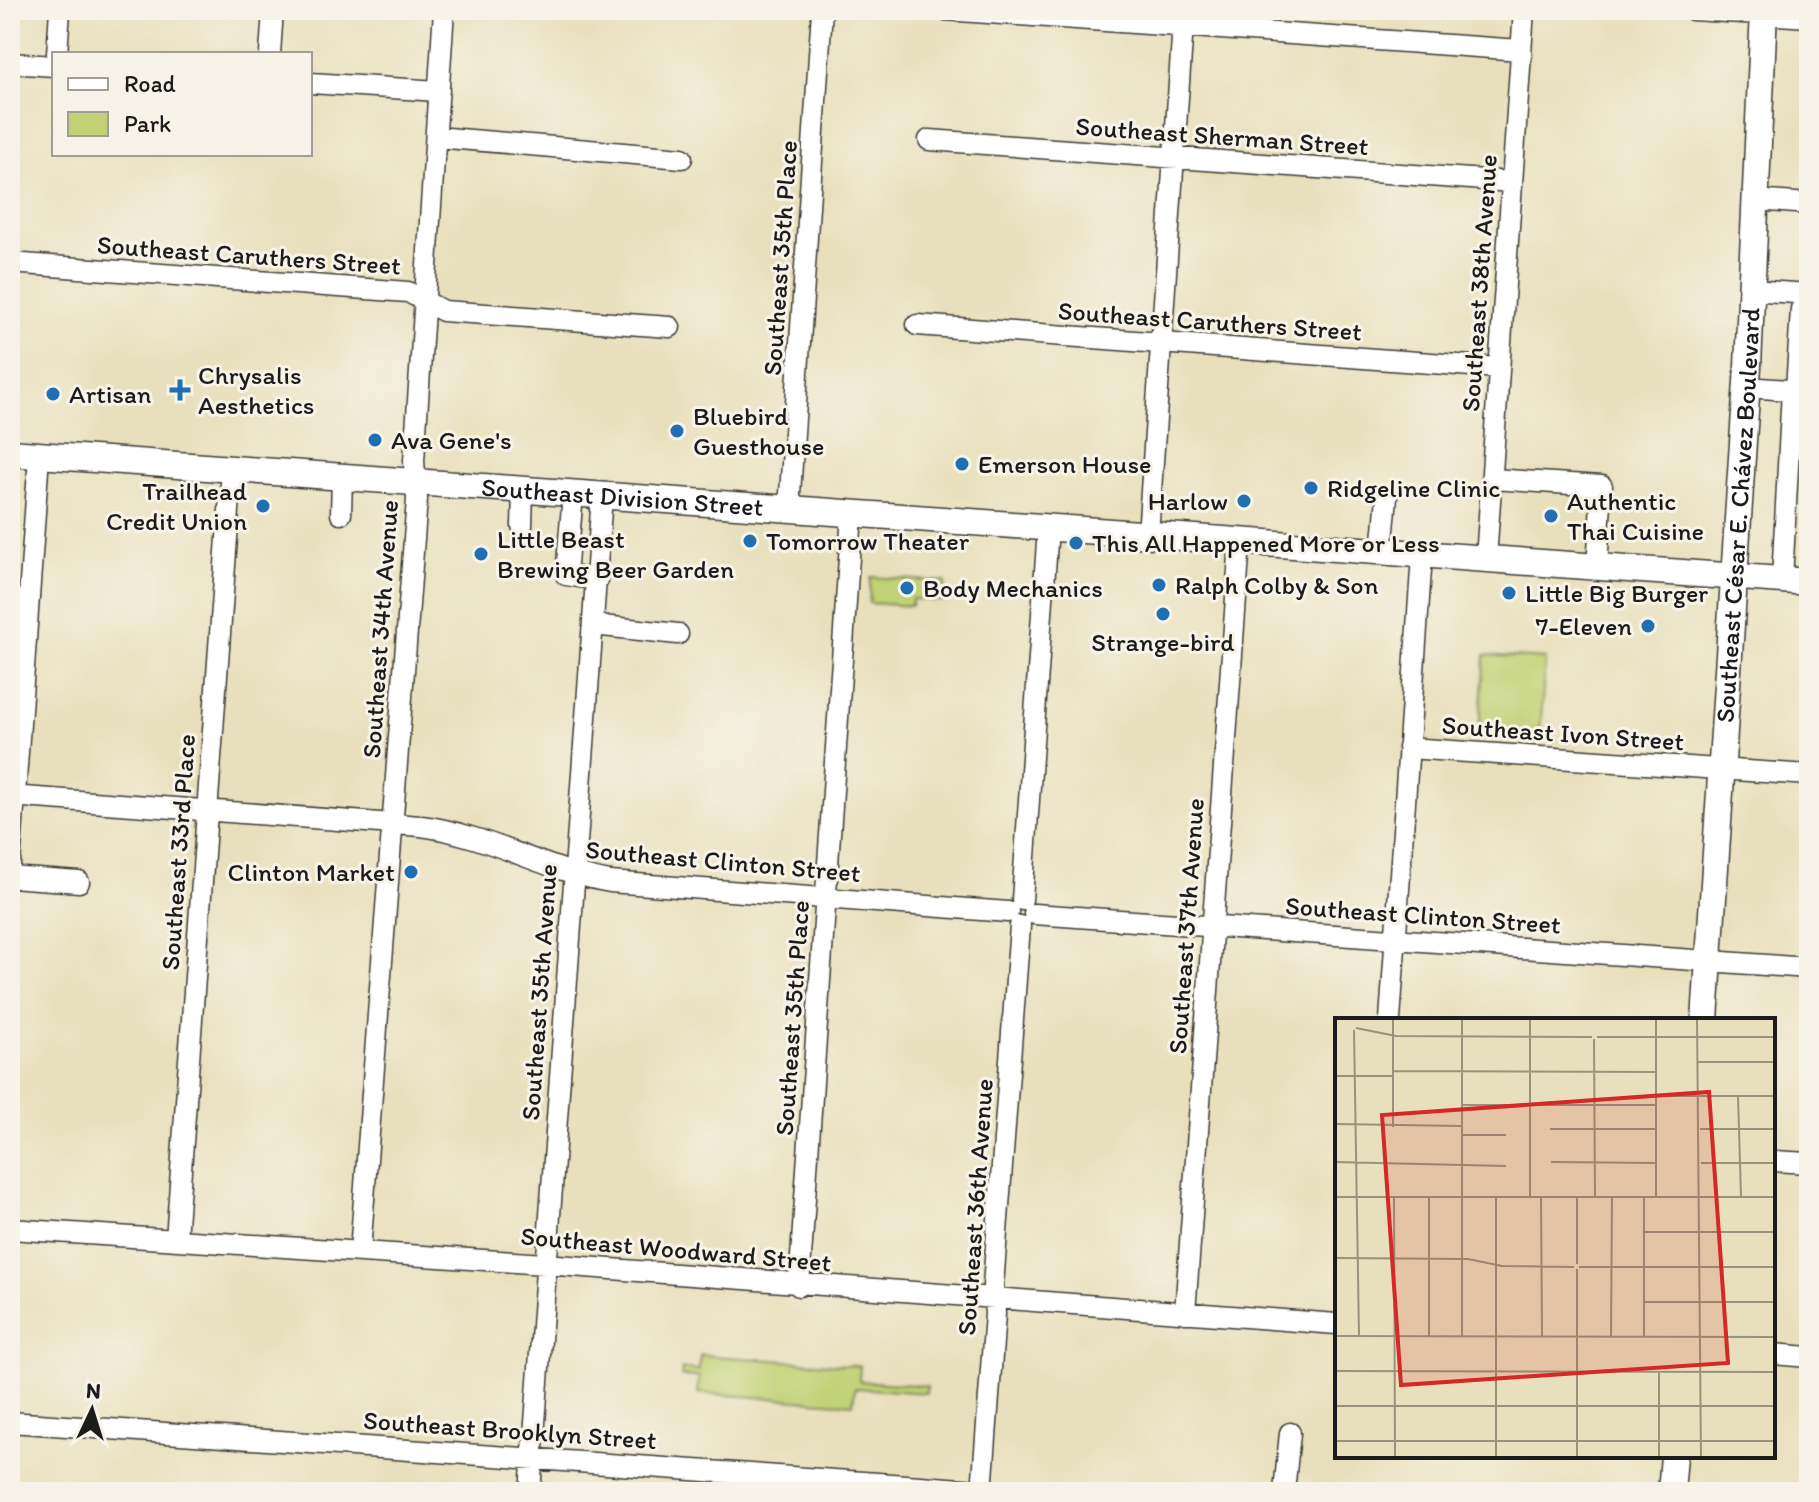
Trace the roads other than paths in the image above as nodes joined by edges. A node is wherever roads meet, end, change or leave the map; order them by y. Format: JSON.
{"nodes":[{"id":1,"x":60,"y":10,"type":"edge"},
{"id":2,"x":273,"y":10,"type":"edge"},
{"id":3,"x":444,"y":10,"type":"edge"},
{"id":4,"x":822,"y":10,"type":"edge"},
{"id":5,"x":945,"y":10,"type":"edge"},
{"id":6,"x":1524,"y":10,"type":"edge"},
{"id":7,"x":1693,"y":10,"type":"edge"},
{"id":8,"x":1764,"y":12,"type":"edge"},
{"id":9,"x":1809,"y":17,"type":"edge"},
{"id":10,"x":1183,"y":19,"type":"edge"},
{"id":11,"x":1521,"y":50,"type":"junction"},
{"id":12,"x":57,"y":52,"type":"edge"},
{"id":13,"x":270,"y":52,"type":"edge"},
{"id":14,"x":10,"y":63,"type":"edge"},
{"id":15,"x":52,"y":66,"type":"edge"},
{"id":16,"x":312,"y":83,"type":"edge"},
{"id":17,"x":439,"y":91,"type":"junction"},
{"id":18,"x":436,"y":137,"type":"junction"},
{"id":19,"x":929,"y":140,"type":"dead end"},
{"id":20,"x":682,"y":158,"type":"dead end"},
{"id":21,"x":1173,"y":159,"type":"junction"},
{"id":22,"x":1512,"y":182,"type":"junction"},
{"id":23,"x":1755,"y":200,"type":"junction"},
{"id":24,"x":1809,"y":204,"type":"edge"},
{"id":25,"x":10,"y":263,"type":"edge"},
{"id":26,"x":1750,"y":290,"type":"junction"},
{"id":27,"x":1809,"y":294,"type":"edge"},
{"id":28,"x":425,"y":300,"type":"junction"},
{"id":29,"x":1809,"y":309,"type":"edge"},
{"id":30,"x":917,"y":325,"type":"dead end"},
{"id":31,"x":670,"y":327,"type":"dead end"},
{"id":32,"x":1162,"y":344,"type":"junction"},
{"id":33,"x":1499,"y":368,"type":"junction"},
{"id":34,"x":1746,"y":387,"type":"junction"},
{"id":35,"x":1799,"y":390,"type":"edge"},
{"id":36,"x":10,"y":453,"type":"edge"},
{"id":37,"x":39,"y":456,"type":"junction"},
{"id":38,"x":232,"y":469,"type":"junction"},
{"id":39,"x":342,"y":477,"type":"junction"},
{"id":40,"x":1492,"y":479,"type":"junction"},
{"id":41,"x":415,"y":482,"type":"junction"},
{"id":42,"x":523,"y":490,"type":"junction"},
{"id":43,"x":573,"y":494,"type":"junction"},
{"id":44,"x":602,"y":496,"type":"junction"},
{"id":45,"x":1387,"y":497,"type":"dead end"},
{"id":46,"x":789,"y":509,"type":"junction"},
{"id":47,"x":341,"y":514,"type":"dead end"},
{"id":48,"x":852,"y":514,"type":"junction"},
{"id":49,"x":522,"y":526,"type":"dead end"},
{"id":50,"x":1048,"y":528,"type":"junction"},
{"id":51,"x":1148,"y":535,"type":"junction"},
{"id":52,"x":1240,"y":542,"type":"junction"},
{"id":53,"x":1382,"y":552,"type":"junction"},
{"id":54,"x":1422,"y":555,"type":"junction"},
{"id":55,"x":1486,"y":559,"type":"junction"},
{"id":56,"x":1597,"y":568,"type":"junction"},
{"id":57,"x":1734,"y":577,"type":"junction"},
{"id":58,"x":598,"y":580,"type":"junction"},
{"id":59,"x":1782,"y":580,"type":"junction"},
{"id":60,"x":1809,"y":582,"type":"edge"},
{"id":61,"x":593,"y":625,"type":"junction"},
{"id":62,"x":678,"y":634,"type":"dead end"},
{"id":63,"x":1408,"y":748,"type":"junction"},
{"id":64,"x":1723,"y":769,"type":"junction"},
{"id":65,"x":1809,"y":775,"type":"edge"},
{"id":66,"x":12,"y":797,"type":"edge"},
{"id":67,"x":207,"y":810,"type":"junction"},
{"id":68,"x":392,"y":823,"type":"junction"},
{"id":69,"x":10,"y":865,"type":"edge"},
{"id":70,"x":573,"y":874,"type":"junction"},
{"id":71,"x":10,"y":877,"type":"edge"},
{"id":72,"x":79,"y":882,"type":"dead end"},
{"id":73,"x":827,"y":898,"type":"junction"},
{"id":74,"x":1021,"y":913,"type":"junction"},
{"id":75,"x":1212,"y":926,"type":"junction"},
{"id":76,"x":1396,"y":939,"type":"junction"},
{"id":77,"x":1709,"y":961,"type":"junction"},
{"id":78,"x":1809,"y":968,"type":"edge"},
{"id":79,"x":1390,"y":1018,"type":"edge"},
{"id":80,"x":1705,"y":1018,"type":"edge"},
{"id":81,"x":1775,"y":1161,"type":"edge"},
{"id":82,"x":1809,"y":1163,"type":"edge"},
{"id":83,"x":10,"y":1229,"type":"edge"},
{"id":84,"x":176,"y":1239,"type":"junction"},
{"id":85,"x":360,"y":1252,"type":"junction"},
{"id":86,"x":545,"y":1264,"type":"junction"},
{"id":87,"x":799,"y":1286,"type":"junction"},
{"id":88,"x":993,"y":1299,"type":"junction"},
{"id":89,"x":1185,"y":1313,"type":"junction"},
{"id":90,"x":1335,"y":1324,"type":"edge"},
{"id":91,"x":1775,"y":1354,"type":"edge"},
{"id":92,"x":1809,"y":1357,"type":"edge"},
{"id":93,"x":10,"y":1422,"type":"edge"},
{"id":94,"x":1290,"y":1433,"type":"dead end"},
{"id":95,"x":532,"y":1457,"type":"junction"},
{"id":96,"x":1674,"y":1458,"type":"edge"},
{"id":97,"x":982,"y":1491,"type":"edge"},
{"id":98,"x":530,"y":1492,"type":"edge"},
{"id":99,"x":1006,"y":1492,"type":"edge"},
{"id":100,"x":1284,"y":1492,"type":"edge"},
{"id":101,"x":1671,"y":1492,"type":"edge"}],
"edges":[{"from":1,"to":12,"type":"street"},
{"from":2,"to":13,"type":"street"},
{"from":3,"to":17,"type":"street","name":"Southeast 34th Avenue"},
{"from":4,"to":46,"type":"street","name":"Southeast 35th Place"},
{"from":5,"to":10,"type":"street"},
{"from":6,"to":11,"type":"street","name":"Southeast 38th Avenue"},
{"from":7,"to":8,"type":"street"},
{"from":8,"to":9,"type":"street"},
{"from":8,"to":23,"type":"main road","name":"Southeast César E. Chávez Boulevard"},
{"from":10,"to":11,"type":"street"},
{"from":10,"to":21,"type":"street"},
{"from":11,"to":22,"type":"street","name":"Southeast 38th Avenue"},
{"from":14,"to":15,"type":"street"},
{"from":16,"to":17,"type":"street"},
{"from":17,"to":18,"type":"street","name":"Southeast 34th Avenue"},
{"from":18,"to":20,"type":"street"},
{"from":18,"to":28,"type":"street","name":"Southeast 34th Avenue"},
{"from":19,"to":21,"type":"street","name":"Southeast Sherman Street"},
{"from":21,"to":22,"type":"street","name":"Southeast Sherman Street"},
{"from":21,"to":32,"type":"street"},
{"from":22,"to":33,"type":"street","name":"Southeast 38th Avenue"},
{"from":23,"to":24,"type":"street"},
{"from":23,"to":26,"type":"main road","name":"Southeast César E. Chávez Boulevard"},
{"from":25,"to":28,"type":"street","name":"Southeast Caruthers Street"},
{"from":26,"to":27,"type":"street"},
{"from":26,"to":34,"type":"main road","name":"Southeast César E. Chávez Boulevard"},
{"from":28,"to":31,"type":"street","name":"Southeast Caruthers Street"},
{"from":28,"to":41,"type":"street","name":"Southeast 34th Avenue"},
{"from":29,"to":35,"type":"street"},
{"from":30,"to":32,"type":"street","name":"Southeast Caruthers Street"},
{"from":32,"to":33,"type":"street","name":"Southeast Caruthers Street"},
{"from":32,"to":51,"type":"street"},
{"from":33,"to":40,"type":"street","name":"Southeast 38th Avenue"},
{"from":34,"to":35,"type":"street"},
{"from":34,"to":57,"type":"main road","name":"Southeast César E. Chávez Boulevard"},
{"from":35,"to":59,"type":"street"},
{"from":36,"to":37,"type":"main road","name":"Southeast Division Street"},
{"from":37,"to":38,"type":"main road","name":"Southeast Division Street"},
{"from":37,"to":66,"type":"street"},
{"from":38,"to":39,"type":"main road","name":"Southeast Division Street"},
{"from":38,"to":67,"type":"street","name":"Southeast 33rd Place"},
{"from":39,"to":41,"type":"main road","name":"Southeast Division Street"},
{"from":39,"to":47,"type":"street"},
{"from":40,"to":55,"type":"street","name":"Southeast 38th Avenue"},
{"from":40,"to":56,"type":"street"},
{"from":41,"to":42,"type":"main road","name":"Southeast Division Street"},
{"from":41,"to":68,"type":"street","name":"Southeast 34th Avenue"},
{"from":42,"to":43,"type":"main road","name":"Southeast Division Street"},
{"from":42,"to":49,"type":"street"},
{"from":43,"to":44,"type":"main road","name":"Southeast Division Street"},
{"from":43,"to":58,"type":"street"},
{"from":44,"to":46,"type":"main road","name":"Southeast Division Street"},
{"from":44,"to":58,"type":"street","name":"Southeast 35th Avenue"},
{"from":45,"to":53,"type":"street"},
{"from":46,"to":48,"type":"main road","name":"Southeast Division Street"},
{"from":48,"to":50,"type":"main road","name":"Southeast Division Street"},
{"from":48,"to":73,"type":"street","name":"Southeast 35th Place"},
{"from":50,"to":51,"type":"main road","name":"Southeast Division Street"},
{"from":50,"to":74,"type":"street","name":"Southeast 36th Avenue"},
{"from":51,"to":52,"type":"main road","name":"Southeast Division Street"},
{"from":52,"to":53,"type":"main road","name":"Southeast Division Street"},
{"from":52,"to":75,"type":"street","name":"Southeast 37th Avenue"},
{"from":53,"to":54,"type":"main road","name":"Southeast Division Street"},
{"from":54,"to":55,"type":"main road","name":"Southeast Division Street"},
{"from":54,"to":63,"type":"street"},
{"from":55,"to":56,"type":"main road","name":"Southeast Division Street"},
{"from":56,"to":57,"type":"main road","name":"Southeast Division Street"},
{"from":57,"to":59,"type":"main road","name":"Southeast Division Street"},
{"from":57,"to":64,"type":"main road","name":"Southeast César E. Chávez Boulevard"},
{"from":58,"to":61,"type":"street","name":"Southeast 35th Avenue"},
{"from":59,"to":60,"type":"main road","name":"Southeast Division Street"},
{"from":61,"to":62,"type":"street"},
{"from":61,"to":70,"type":"street","name":"Southeast 35th Avenue"},
{"from":63,"to":64,"type":"street","name":"Southeast Ivon Street"},
{"from":63,"to":76,"type":"street"},
{"from":64,"to":65,"type":"street","name":"Southeast Ivon Street"},
{"from":64,"to":77,"type":"main road","name":"Southeast César E. Chávez Boulevard"},
{"from":66,"to":67,"type":"street","name":"Southeast Clinton Street"},
{"from":66,"to":69,"type":"street"},
{"from":67,"to":68,"type":"street","name":"Southeast Clinton Street"},
{"from":67,"to":84,"type":"street","name":"Southeast 33rd Place"},
{"from":68,"to":70,"type":"street","name":"Southeast Clinton Street"},
{"from":68,"to":85,"type":"street","name":"Southeast 34th Avenue"},
{"from":70,"to":73,"type":"street","name":"Southeast Clinton Street"},
{"from":70,"to":86,"type":"street","name":"Southeast 35th Avenue"},
{"from":71,"to":72,"type":"street"},
{"from":73,"to":74,"type":"street","name":"Southeast Clinton Street"},
{"from":73,"to":87,"type":"street","name":"Southeast 35th Place"},
{"from":74,"to":75,"type":"street","name":"Southeast Clinton Street"},
{"from":74,"to":88,"type":"street","name":"Southeast 36th Avenue"},
{"from":75,"to":76,"type":"street","name":"Southeast Clinton Street"},
{"from":75,"to":89,"type":"street","name":"Southeast 37th Avenue"},
{"from":76,"to":77,"type":"street","name":"Southeast Clinton Street"},
{"from":76,"to":79,"type":"street"},
{"from":77,"to":78,"type":"street","name":"Southeast Clinton Street"},
{"from":77,"to":80,"type":"main road","name":"Southeast César E. Chávez Boulevard"},
{"from":81,"to":82,"type":"street"},
{"from":83,"to":84,"type":"street","name":"Southeast Woodward Street"},
{"from":84,"to":85,"type":"street","name":"Southeast Woodward Street"},
{"from":85,"to":86,"type":"street","name":"Southeast Woodward Street"},
{"from":86,"to":87,"type":"street","name":"Southeast Woodward Street"},
{"from":86,"to":95,"type":"street","name":"Southeast 35th Avenue"},
{"from":87,"to":88,"type":"street","name":"Southeast Woodward Street"},
{"from":88,"to":89,"type":"street","name":"Southeast Woodward Street"},
{"from":88,"to":97,"type":"street","name":"Southeast 36th Avenue"},
{"from":89,"to":90,"type":"street","name":"Southeast Woodward Street"},
{"from":91,"to":92,"type":"street"},
{"from":93,"to":95,"type":"street","name":"Southeast Brooklyn Street"},
{"from":94,"to":100,"type":"street"},
{"from":95,"to":97,"type":"street","name":"Southeast Brooklyn Street"},
{"from":95,"to":98,"type":"street","name":"Southeast 35th Avenue"},
{"from":96,"to":101,"type":"main road"},
{"from":97,"to":99,"type":"street","name":"Southeast Brooklyn Street"}]}
